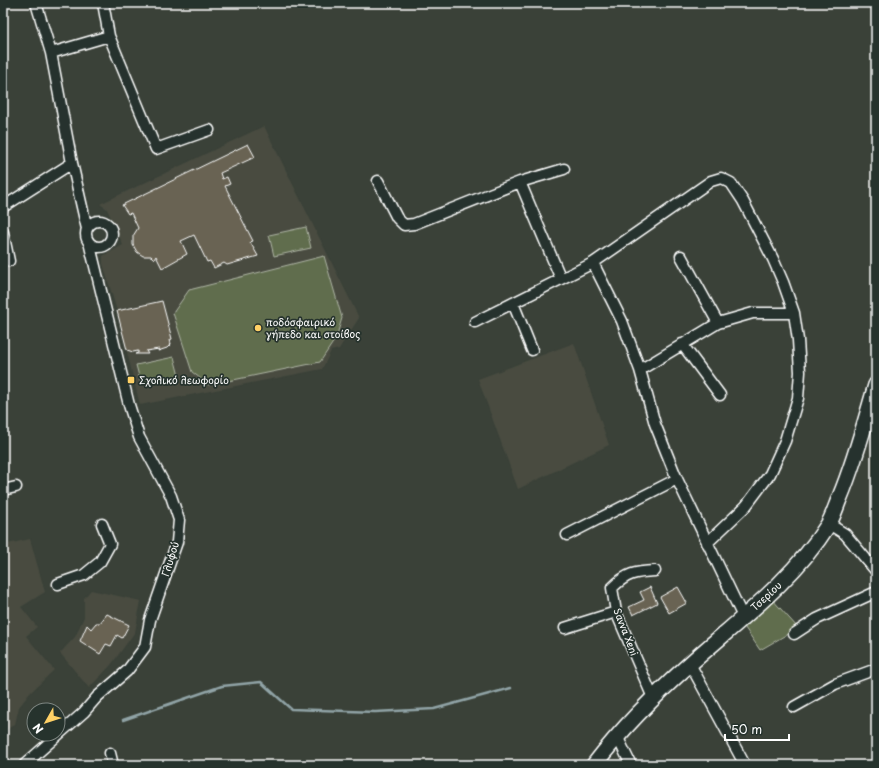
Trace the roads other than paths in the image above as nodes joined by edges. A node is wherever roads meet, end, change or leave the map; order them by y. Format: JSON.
{"nodes":[{"id":1,"x":36,"y":3,"type":"edge"},
{"id":2,"x":103,"y":3,"type":"edge"},
{"id":3,"x":109,"y":36,"type":"junction"},
{"id":4,"x":51,"y":54,"type":"junction"},
{"id":5,"x":209,"y":130,"type":"dead end"},
{"id":6,"x":72,"y":163,"type":"junction"},
{"id":7,"x":564,"y":169,"type":"dead end"},
{"id":8,"x":378,"y":181,"type":"dead end"},
{"id":9,"x":520,"y":182,"type":"junction"},
{"id":10,"x":3,"y":207,"type":"edge"},
{"id":11,"x":87,"y":229,"type":"junction"},
{"id":12,"x":3,"y":232,"type":"edge"},
{"id":13,"x":89,"y":242,"type":"junction"},
{"id":14,"x":681,"y":256,"type":"dead end"},
{"id":15,"x":9,"y":260,"type":"dead end"},
{"id":16,"x":593,"y":263,"type":"junction"},
{"id":17,"x":561,"y":279,"type":"junction"},
{"id":18,"x":513,"y":303,"type":"junction"},
{"id":19,"x":794,"y":313,"type":"junction"},
{"id":20,"x":475,"y":322,"type":"dead end"},
{"id":21,"x":718,"y":323,"type":"junction"},
{"id":22,"x":682,"y":344,"type":"junction"},
{"id":23,"x":532,"y":350,"type":"dead end"},
{"id":24,"x":640,"y":370,"type":"junction"},
{"id":25,"x":876,"y":385,"type":"edge"},
{"id":26,"x":720,"y":395,"type":"dead end"},
{"id":27,"x":677,"y":479,"type":"junction"},
{"id":28,"x":16,"y":487,"type":"dead end"},
{"id":29,"x":3,"y":490,"type":"edge"},
{"id":30,"x":102,"y":524,"type":"dead end"},
{"id":31,"x":829,"y":524,"type":"junction"},
{"id":32,"x":567,"y":535,"type":"dead end"},
{"id":33,"x":707,"y":543,"type":"junction"},
{"id":34,"x":655,"y":571,"type":"dead end"},
{"id":35,"x":876,"y":571,"type":"edge"},
{"id":36,"x":58,"y":584,"type":"dead end"},
{"id":37,"x":876,"y":592,"type":"edge"},
{"id":38,"x":616,"y":612,"type":"junction"},
{"id":39,"x":743,"y":617,"type":"junction"},
{"id":40,"x":565,"y":628,"type":"dead end"},
{"id":41,"x":794,"y":634,"type":"dead end"},
{"id":42,"x":690,"y":664,"type":"junction"},
{"id":43,"x":876,"y":669,"type":"edge"},
{"id":44,"x":653,"y":698,"type":"junction"},
{"id":45,"x":794,"y":707,"type":"dead end"},
{"id":46,"x":617,"y":736,"type":"junction"},
{"id":47,"x":110,"y":753,"type":"dead end"},
{"id":48,"x":24,"y":765,"type":"edge"},
{"id":49,"x":112,"y":765,"type":"edge"},
{"id":50,"x":594,"y":765,"type":"edge"},
{"id":51,"x":631,"y":765,"type":"edge"},
{"id":52,"x":745,"y":765,"type":"edge"}],
"edges":[{"from":1,"to":4,"type":"street"},
{"from":2,"to":3,"type":"street"},
{"from":3,"to":4,"type":"street"},
{"from":3,"to":5,"type":"street"},
{"from":4,"to":6,"type":"street"},
{"from":6,"to":10,"type":"street"},
{"from":6,"to":11,"type":"street"},
{"from":7,"to":9,"type":"street"},
{"from":8,"to":9,"type":"street"},
{"from":9,"to":17,"type":"street"},
{"from":11,"to":13,"type":"street"},
{"from":11,"to":13,"type":"street"},
{"from":12,"to":15,"type":"street"},
{"from":13,"to":48,"type":"street","name":"Γλυφού"},
{"from":14,"to":21,"type":"street"},
{"from":16,"to":17,"type":"street"},
{"from":16,"to":19,"type":"street"},
{"from":16,"to":24,"type":"street"},
{"from":17,"to":18,"type":"street"},
{"from":18,"to":20,"type":"street"},
{"from":18,"to":23,"type":"street"},
{"from":19,"to":21,"type":"street"},
{"from":19,"to":33,"type":"street"},
{"from":21,"to":22,"type":"street"},
{"from":22,"to":24,"type":"street"},
{"from":22,"to":26,"type":"street"},
{"from":24,"to":27,"type":"street"},
{"from":25,"to":31,"type":"main road","name":"Τσερίου"},
{"from":27,"to":32,"type":"street"},
{"from":27,"to":33,"type":"street"},
{"from":28,"to":29,"type":"street"},
{"from":30,"to":36,"type":"street"},
{"from":31,"to":35,"type":"street"},
{"from":31,"to":39,"type":"main road","name":"Τσερίου"},
{"from":33,"to":39,"type":"street"},
{"from":34,"to":38,"type":"street","name":"Savva Xeni"},
{"from":37,"to":41,"type":"street"},
{"from":38,"to":40,"type":"street"},
{"from":38,"to":44,"type":"street","name":"Savva Xeni"},
{"from":39,"to":42,"type":"main road","name":"Τσερίου"},
{"from":42,"to":44,"type":"main road","name":"Τσερίου"},
{"from":42,"to":52,"type":"street"},
{"from":43,"to":45,"type":"street"},
{"from":44,"to":46,"type":"main road","name":"Τσερίου"},
{"from":46,"to":50,"type":"main road","name":"Τσερίου"},
{"from":46,"to":51,"type":"street"},
{"from":47,"to":49,"type":"street"}]}
